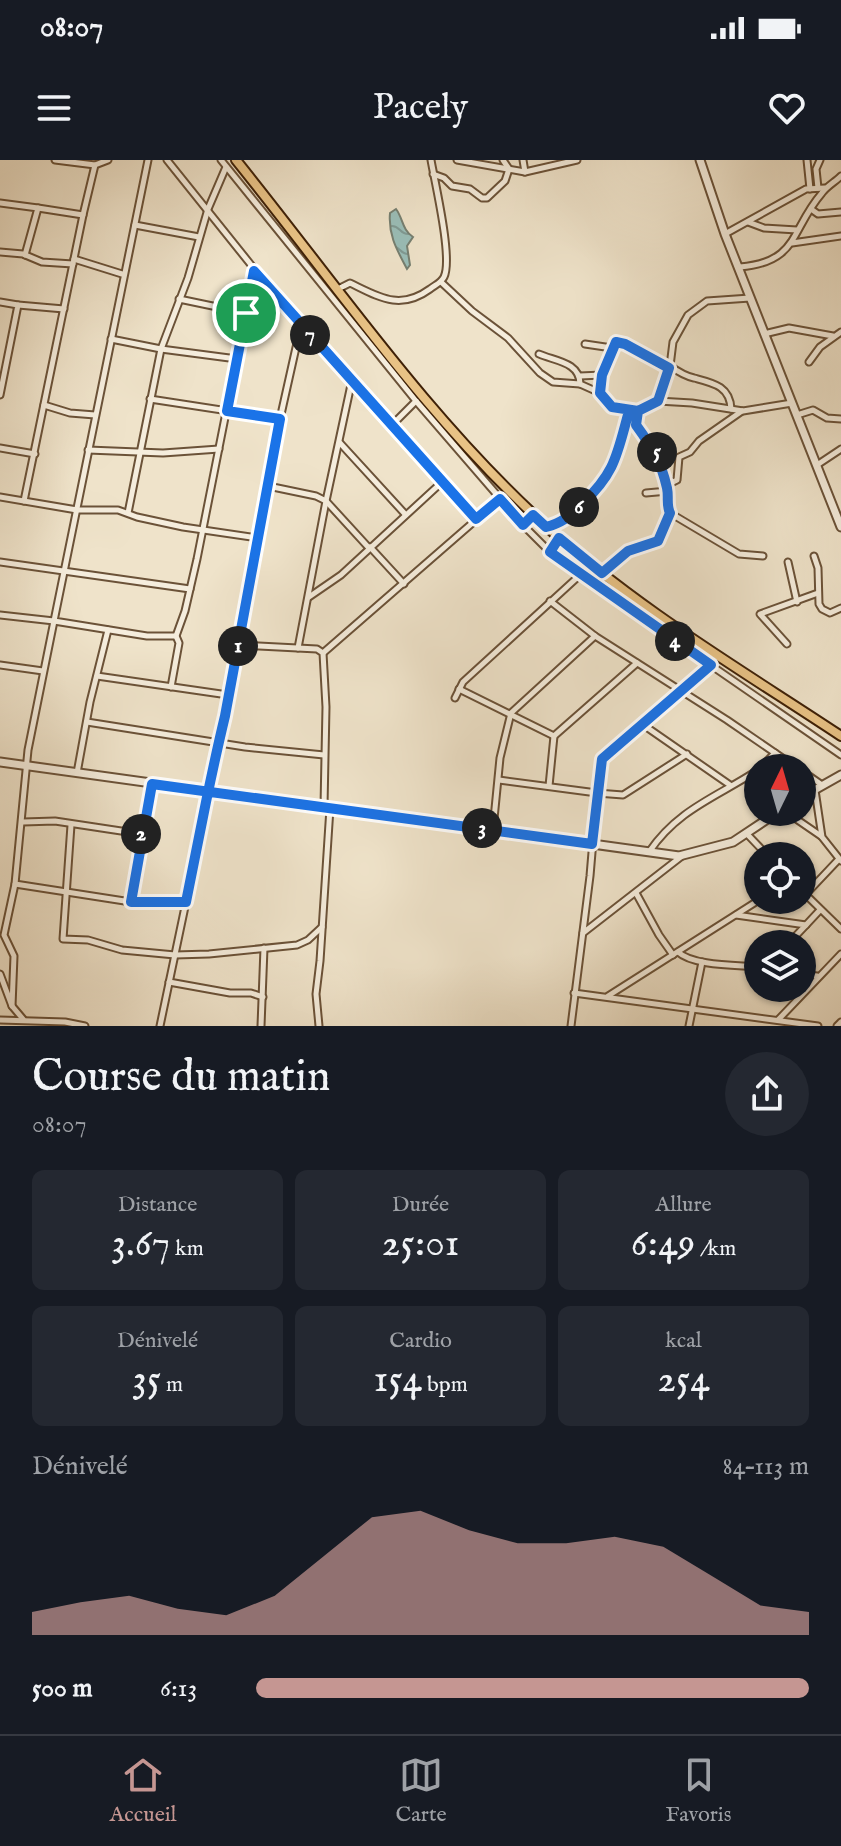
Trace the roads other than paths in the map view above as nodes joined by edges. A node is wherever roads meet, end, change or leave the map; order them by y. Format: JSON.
{"nodes":[{"id":1,"x":55,"y":160,"type":"edge"},
{"id":2,"x":108,"y":160,"type":"edge"},
{"id":3,"x":148,"y":160,"type":"edge"},
{"id":4,"x":167,"y":160,"type":"edge"},
{"id":5,"x":221,"y":160,"type":"edge"},
{"id":6,"x":236,"y":160,"type":"edge"},
{"id":7,"x":431,"y":160,"type":"edge"},
{"id":8,"x":457,"y":160,"type":"edge"},
{"id":9,"x":503,"y":160,"type":"edge"},
{"id":10,"x":523,"y":160,"type":"edge"},
{"id":11,"x":577,"y":160,"type":"edge"},
{"id":12,"x":700,"y":160,"type":"edge"},
{"id":13,"x":807,"y":160,"type":"edge"},
{"id":14,"x":820,"y":160,"type":"edge"},
{"id":15,"x":95,"y":165,"type":"junction"},
{"id":16,"x":226,"y":167,"type":"junction"},
{"id":17,"x":509,"y":169,"type":"junction"},
{"id":18,"x":525,"y":172,"type":"junction"},
{"id":19,"x":433,"y":174,"type":"junction"},
{"id":20,"x":841,"y":176,"type":"edge"},
{"id":21,"x":818,"y":188,"type":"junction"},
{"id":22,"x":826,"y":188,"type":"junction"},
{"id":23,"x":810,"y":189,"type":"junction"},
{"id":24,"x":0,"y":203,"type":"edge"},
{"id":25,"x":38,"y":208,"type":"junction"},
{"id":26,"x":208,"y":209,"type":"junction"},
{"id":27,"x":811,"y":209,"type":"junction"},
{"id":28,"x":841,"y":212,"type":"edge"},
{"id":29,"x":83,"y":215,"type":"junction"},
{"id":30,"x":747,"y":222,"type":"junction"},
{"id":31,"x":135,"y":225,"type":"junction"},
{"id":32,"x":798,"y":230,"type":"junction"},
{"id":33,"x":725,"y":234,"type":"junction"},
{"id":34,"x":841,"y":236,"type":"edge"},
{"id":35,"x":199,"y":237,"type":"junction"},
{"id":36,"x":792,"y":243,"type":"junction"},
{"id":37,"x":0,"y":252,"type":"edge"},
{"id":38,"x":25,"y":255,"type":"junction"},
{"id":39,"x":73,"y":262,"type":"junction"},
{"id":40,"x":740,"y":267,"type":"junction"},
{"id":41,"x":254,"y":271,"type":"junction"},
{"id":42,"x":122,"y":274,"type":"junction"},
{"id":43,"x":441,"y":282,"type":"junction"},
{"id":44,"x":338,"y":289,"type":"junction"},
{"id":45,"x":751,"y":298,"type":"junction"},
{"id":46,"x":179,"y":299,"type":"junction"},
{"id":47,"x":0,"y":302,"type":"edge"},
{"id":48,"x":18,"y":305,"type":"junction"},
{"id":49,"x":64,"y":309,"type":"junction"},
{"id":50,"x":246,"y":313,"type":"junction"},
{"id":51,"x":301,"y":325,"type":"junction"},
{"id":52,"x":841,"y":332,"type":"edge"},
{"id":53,"x":764,"y":334,"type":"junction"},
{"id":54,"x":833,"y":336,"type":"junction"},
{"id":55,"x":111,"y":339,"type":"junction"},
{"id":56,"x":585,"y":344,"type":"dead end"},
{"id":57,"x":612,"y":348,"type":"junction"},
{"id":58,"x":161,"y":349,"type":"junction"},
{"id":59,"x":0,"y":352,"type":"edge"},
{"id":60,"x":9,"y":353,"type":"junction"},
{"id":61,"x":539,"y":354,"type":"dead end"},
{"id":62,"x":237,"y":359,"type":"junction"},
{"id":63,"x":809,"y":362,"type":"dead end"},
{"id":64,"x":669,"y":367,"type":"junction"},
{"id":65,"x":602,"y":375,"type":"junction"},
{"id":66,"x":580,"y":376,"type":"junction"},
{"id":67,"x":352,"y":380,"type":"junction"},
{"id":68,"x":580,"y":384,"type":"junction"},
{"id":69,"x":600,"y":393,"type":"junction"},
{"id":70,"x":0,"y":395,"type":"edge"},
{"id":71,"x":150,"y":399,"type":"junction"},
{"id":72,"x":416,"y":401,"type":"junction"},
{"id":73,"x":658,"y":401,"type":"junction"},
{"id":74,"x":792,"y":403,"type":"junction"},
{"id":75,"x":44,"y":405,"type":"junction"},
{"id":76,"x":731,"y":409,"type":"junction"},
{"id":77,"x":227,"y":411,"type":"junction"},
{"id":78,"x":629,"y":411,"type":"junction"},
{"id":79,"x":638,"y":411,"type":"junction"},
{"id":80,"x":743,"y":411,"type":"junction"},
{"id":81,"x":95,"y":415,"type":"junction"},
{"id":82,"x":797,"y":415,"type":"junction"},
{"id":83,"x":280,"y":419,"type":"junction"},
{"id":84,"x":840,"y":421,"type":"edge"},
{"id":85,"x":392,"y":425,"type":"junction"},
{"id":86,"x":339,"y":442,"type":"junction"},
{"id":87,"x":0,"y":448,"type":"edge"},
{"id":88,"x":219,"y":449,"type":"junction"},
{"id":89,"x":841,"y":449,"type":"edge"},
{"id":90,"x":88,"y":450,"type":"junction"},
{"id":91,"x":139,"y":453,"type":"junction"},
{"id":92,"x":35,"y":454,"type":"junction"},
{"id":93,"x":817,"y":465,"type":"junction"},
{"id":94,"x":441,"y":483,"type":"junction"},
{"id":95,"x":268,"y":486,"type":"junction"},
{"id":96,"x":667,"y":488,"type":"junction"},
{"id":97,"x":646,"y":493,"type":"dead end"},
{"id":98,"x":0,"y":497,"type":"edge"},
{"id":99,"x":500,"y":499,"type":"junction"},
{"id":100,"x":24,"y":501,"type":"junction"},
{"id":101,"x":326,"y":501,"type":"junction"},
{"id":102,"x":838,"y":509,"type":"edge"},
{"id":103,"x":77,"y":510,"type":"junction"},
{"id":104,"x":128,"y":513,"type":"junction"},
{"id":105,"x":670,"y":513,"type":"junction"},
{"id":106,"x":405,"y":514,"type":"junction"},
{"id":107,"x":533,"y":515,"type":"junction"},
{"id":108,"x":476,"y":519,"type":"junction"},
{"id":109,"x":523,"y":525,"type":"junction"},
{"id":110,"x":546,"y":527,"type":"junction"},
{"id":111,"x":841,"y":527,"type":"edge"},
{"id":112,"x":203,"y":529,"type":"junction"},
{"id":113,"x":258,"y":538,"type":"junction"},
{"id":114,"x":559,"y":538,"type":"junction"},
{"id":115,"x":370,"y":548,"type":"junction"},
{"id":116,"x":550,"y":552,"type":"junction"},
{"id":117,"x":763,"y":556,"type":"dead end"},
{"id":118,"x":814,"y":556,"type":"dead end"},
{"id":119,"x":0,"y":562,"type":"edge"},
{"id":120,"x":788,"y":562,"type":"dead end"},
{"id":121,"x":64,"y":571,"type":"junction"},
{"id":122,"x":602,"y":573,"type":"junction"},
{"id":123,"x":580,"y":575,"type":"junction"},
{"id":124,"x":404,"y":584,"type":"junction"},
{"id":125,"x":190,"y":589,"type":"junction"},
{"id":126,"x":818,"y":593,"type":"junction"},
{"id":127,"x":308,"y":598,"type":"junction"},
{"id":128,"x":550,"y":601,"type":"junction"},
{"id":129,"x":797,"y":602,"type":"junction"},
{"id":130,"x":841,"y":608,"type":"edge"},
{"id":131,"x":0,"y":615,"type":"edge"},
{"id":132,"x":54,"y":621,"type":"junction"},
{"id":133,"x":108,"y":630,"type":"junction"},
{"id":134,"x":176,"y":636,"type":"junction"},
{"id":135,"x":595,"y":636,"type":"junction"},
{"id":136,"x":787,"y":644,"type":"dead end"},
{"id":137,"x":238,"y":645,"type":"junction"},
{"id":138,"x":298,"y":648,"type":"junction"},
{"id":139,"x":323,"y":653,"type":"junction"},
{"id":140,"x":637,"y":663,"type":"junction"},
{"id":141,"x":0,"y":665,"type":"edge"},
{"id":142,"x":711,"y":665,"type":"junction"},
{"id":143,"x":43,"y":671,"type":"junction"},
{"id":144,"x":97,"y":676,"type":"junction"},
{"id":145,"x":171,"y":687,"type":"junction"},
{"id":146,"x":459,"y":689,"type":"junction"},
{"id":147,"x":682,"y":691,"type":"junction"},
{"id":148,"x":228,"y":695,"type":"junction"},
{"id":149,"x":455,"y":698,"type":"dead end"},
{"id":150,"x":511,"y":713,"type":"junction"},
{"id":151,"x":87,"y":722,"type":"junction"},
{"id":152,"x":642,"y":724,"type":"junction"},
{"id":153,"x":554,"y":736,"type":"junction"},
{"id":154,"x":841,"y":736,"type":"edge"},
{"id":155,"x":218,"y":743,"type":"junction"},
{"id":156,"x":775,"y":753,"type":"edge"},
{"id":157,"x":687,"y":754,"type":"junction"},
{"id":158,"x":324,"y":755,"type":"junction"},
{"id":159,"x":841,"y":755,"type":"edge"},
{"id":160,"x":0,"y":762,"type":"edge"},
{"id":161,"x":26,"y":766,"type":"junction"},
{"id":162,"x":77,"y":774,"type":"junction"},
{"id":163,"x":841,"y":775,"type":"edge"},
{"id":164,"x":744,"y":777,"type":"edge"},
{"id":165,"x":499,"y":780,"type":"junction"},
{"id":166,"x":152,"y":784,"type":"junction"},
{"id":167,"x":730,"y":785,"type":"junction"},
{"id":168,"x":549,"y":786,"type":"junction"},
{"id":169,"x":818,"y":787,"type":"joint"},
{"id":170,"x":208,"y":792,"type":"junction"},
{"id":171,"x":597,"y":793,"type":"junction"},
{"id":172,"x":327,"y":807,"type":"junction"},
{"id":173,"x":23,"y":822,"type":"junction"},
{"id":174,"x":71,"y":825,"type":"junction"},
{"id":175,"x":758,"y":826,"type":"edge"},
{"id":176,"x":806,"y":826,"type":"edge"},
{"id":177,"x":493,"y":829,"type":"junction"},
{"id":178,"x":141,"y":834,"type":"junction"},
{"id":179,"x":747,"y":834,"type":"junction"},
{"id":180,"x":822,"y":837,"type":"junction"},
{"id":181,"x":755,"y":842,"type":"edge"},
{"id":182,"x":592,"y":844,"type":"junction"},
{"id":183,"x":649,"y":852,"type":"junction"},
{"id":184,"x":682,"y":856,"type":"junction"},
{"id":185,"x":840,"y":860,"type":"edge"},
{"id":186,"x":816,"y":882,"type":"edge"},
{"id":187,"x":15,"y":884,"type":"junction"},
{"id":188,"x":636,"y":893,"type":"junction"},
{"id":189,"x":66,"y":894,"type":"junction"},
{"id":190,"x":131,"y":902,"type":"junction"},
{"id":191,"x":186,"y":902,"type":"junction"},
{"id":192,"x":816,"y":906,"type":"edge"},
{"id":193,"x":744,"y":909,"type":"edge"},
{"id":194,"x":820,"y":910,"type":"junction"},
{"id":195,"x":735,"y":915,"type":"junction"},
{"id":196,"x":806,"y":925,"type":"junction"},
{"id":197,"x":322,"y":927,"type":"junction"},
{"id":198,"x":841,"y":929,"type":"edge"},
{"id":199,"x":801,"y":930,"type":"edge"},
{"id":200,"x":582,"y":934,"type":"junction"},
{"id":201,"x":264,"y":948,"type":"junction"},
{"id":202,"x":676,"y":953,"type":"junction"},
{"id":203,"x":841,"y":954,"type":"edge"},
{"id":204,"x":175,"y":955,"type":"junction"},
{"id":205,"x":702,"y":962,"type":"junction"},
{"id":206,"x":744,"y":966,"type":"edge"},
{"id":207,"x":0,"y":974,"type":"edge"},
{"id":208,"x":818,"y":976,"type":"joint"},
{"id":209,"x":169,"y":982,"type":"junction"},
{"id":210,"x":574,"y":993,"type":"junction"},
{"id":211,"x":607,"y":996,"type":"junction"},
{"id":212,"x":263,"y":997,"type":"junction"},
{"id":213,"x":12,"y":1006,"type":"junction"},
{"id":214,"x":692,"y":1010,"type":"junction"},
{"id":215,"x":23,"y":1019,"type":"junction"},
{"id":216,"x":777,"y":1021,"type":"junction"},
{"id":217,"x":1,"y":1022,"type":"edge"},
{"id":218,"x":85,"y":1026,"type":"edge"},
{"id":219,"x":160,"y":1026,"type":"edge"},
{"id":220,"x":261,"y":1026,"type":"edge"},
{"id":221,"x":319,"y":1026,"type":"edge"},
{"id":222,"x":571,"y":1026,"type":"edge"},
{"id":223,"x":689,"y":1026,"type":"edge"},
{"id":224,"x":818,"y":1026,"type":"edge"}],
"edges":[{"from":1,"to":15,"type":"street"},
{"from":2,"to":15,"type":"street"},
{"from":3,"to":31,"type":"street"},
{"from":4,"to":26,"type":"street"},
{"from":5,"to":16,"type":"street"},
{"from":6,"to":44,"type":"main road"},
{"from":7,"to":19,"type":"street"},
{"from":8,"to":17,"type":"street"},
{"from":9,"to":17,"type":"street"},
{"from":10,"to":18,"type":"street"},
{"from":11,"to":18,"type":"street"},
{"from":12,"to":33,"type":"street"},
{"from":13,"to":23,"type":"street"},
{"from":14,"to":21,"type":"street"},
{"from":15,"to":29,"type":"street"},
{"from":16,"to":26,"type":"street"},
{"from":16,"to":72,"type":"street"},
{"from":17,"to":18,"type":"street"},
{"from":17,"to":19,"type":"street"},
{"from":19,"to":43,"type":"street"},
{"from":20,"to":22,"type":"street"},
{"from":21,"to":22,"type":"street"},
{"from":21,"to":23,"type":"street"},
{"from":22,"to":27,"type":"street"},
{"from":23,"to":30,"type":"street"},
{"from":24,"to":25,"type":"street"},
{"from":25,"to":29,"type":"street"},
{"from":25,"to":38,"type":"street"},
{"from":26,"to":35,"type":"street"},
{"from":26,"to":41,"type":"street"},
{"from":27,"to":28,"type":"street"},
{"from":27,"to":32,"type":"street"},
{"from":29,"to":39,"type":"street"},
{"from":30,"to":32,"type":"street"},
{"from":30,"to":33,"type":"street"},
{"from":31,"to":35,"type":"street"},
{"from":31,"to":42,"type":"street"},
{"from":32,"to":36,"type":"street"},
{"from":33,"to":40,"type":"street"},
{"from":34,"to":36,"type":"street"},
{"from":35,"to":46,"type":"street"},
{"from":36,"to":40,"type":"street"},
{"from":37,"to":38,"type":"street"},
{"from":38,"to":39,"type":"street"},
{"from":39,"to":42,"type":"street"},
{"from":39,"to":49,"type":"street"},
{"from":40,"to":45,"type":"street"},
{"from":41,"to":50,"type":"street"},
{"from":41,"to":51,"type":"street"},
{"from":42,"to":55,"type":"street"},
{"from":43,"to":44,"type":"street"},
{"from":43,"to":68,"type":"street"},
{"from":44,"to":107,"type":"main road"},
{"from":45,"to":53,"type":"street"},
{"from":45,"to":64,"type":"street"},
{"from":46,"to":50,"type":"street"},
{"from":46,"to":58,"type":"street"},
{"from":47,"to":48,"type":"street"},
{"from":48,"to":49,"type":"street"},
{"from":48,"to":60,"type":"street"},
{"from":49,"to":75,"type":"street"},
{"from":50,"to":62,"type":"street"},
{"from":51,"to":67,"type":"street"},
{"from":51,"to":83,"type":"street"},
{"from":52,"to":54,"type":"street"},
{"from":53,"to":54,"type":"street"},
{"from":53,"to":74,"type":"street"},
{"from":54,"to":63,"type":"street"},
{"from":55,"to":58,"type":"street"},
{"from":55,"to":81,"type":"street"},
{"from":56,"to":57,"type":"street"},
{"from":57,"to":64,"type":"street"},
{"from":57,"to":65,"type":"street"},
{"from":58,"to":62,"type":"street"},
{"from":58,"to":71,"type":"street"},
{"from":59,"to":60,"type":"street"},
{"from":60,"to":70,"type":"street"},
{"from":61,"to":66,"type":"street"},
{"from":62,"to":77,"type":"street"},
{"from":64,"to":73,"type":"street"},
{"from":64,"to":76,"type":"street"},
{"from":65,"to":66,"type":"street"},
{"from":65,"to":69,"type":"street"},
{"from":66,"to":68,"type":"street"},
{"from":67,"to":85,"type":"street"},
{"from":67,"to":86,"type":"street"},
{"from":68,"to":69,"type":"street"},
{"from":69,"to":78,"type":"street"},
{"from":71,"to":77,"type":"street"},
{"from":71,"to":91,"type":"street"},
{"from":72,"to":85,"type":"street"},
{"from":72,"to":99,"type":"street"},
{"from":73,"to":76,"type":"street"},
{"from":73,"to":79,"type":"street"},
{"from":74,"to":80,"type":"street"},
{"from":74,"to":82,"type":"street"},
{"from":75,"to":81,"type":"street"},
{"from":75,"to":92,"type":"street"},
{"from":76,"to":80,"type":"street"},
{"from":77,"to":83,"type":"street"},
{"from":77,"to":88,"type":"street"},
{"from":78,"to":79,"type":"street"},
{"from":78,"to":110,"type":"street"},
{"from":79,"to":96,"type":"street"},
{"from":80,"to":96,"type":"street"},
{"from":81,"to":90,"type":"street"},
{"from":82,"to":84,"type":"street"},
{"from":82,"to":93,"type":"street"},
{"from":83,"to":95,"type":"street"},
{"from":85,"to":94,"type":"street"},
{"from":86,"to":101,"type":"street"},
{"from":86,"to":106,"type":"street"},
{"from":87,"to":92,"type":"street"},
{"from":88,"to":91,"type":"street"},
{"from":88,"to":112,"type":"street"},
{"from":89,"to":93,"type":"street"},
{"from":90,"to":91,"type":"street"},
{"from":90,"to":103,"type":"street"},
{"from":91,"to":104,"type":"street"},
{"from":92,"to":100,"type":"street"},
{"from":93,"to":102,"type":"street"},
{"from":94,"to":106,"type":"street"},
{"from":94,"to":108,"type":"street"},
{"from":95,"to":101,"type":"street"},
{"from":95,"to":113,"type":"street"},
{"from":96,"to":97,"type":"street"},
{"from":96,"to":105,"type":"street"},
{"from":98,"to":100,"type":"street"},
{"from":99,"to":108,"type":"street"},
{"from":99,"to":109,"type":"street"},
{"from":100,"to":103,"type":"street"},
{"from":101,"to":115,"type":"street"},
{"from":101,"to":127,"type":"street"},
{"from":102,"to":111,"type":"street"},
{"from":103,"to":104,"type":"street"},
{"from":103,"to":121,"type":"street"},
{"from":104,"to":112,"type":"street"},
{"from":105,"to":117,"type":"street"},
{"from":105,"to":122,"type":"street"},
{"from":106,"to":115,"type":"street"},
{"from":107,"to":109,"type":"street"},
{"from":107,"to":110,"type":"main road"},
{"from":108,"to":124,"type":"street"},
{"from":109,"to":116,"type":"street"},
{"from":110,"to":114,"type":"main road"},
{"from":112,"to":113,"type":"street"},
{"from":112,"to":125,"type":"street"},
{"from":113,"to":137,"type":"street"},
{"from":114,"to":116,"type":"street"},
{"from":114,"to":122,"type":"main road"},
{"from":115,"to":124,"type":"street"},
{"from":115,"to":127,"type":"street"},
{"from":116,"to":123,"type":"street"},
{"from":118,"to":126,"type":"street"},
{"from":119,"to":121,"type":"street"},
{"from":120,"to":129,"type":"street"},
{"from":121,"to":125,"type":"street"},
{"from":121,"to":132,"type":"street"},
{"from":122,"to":154,"type":"main road"},
{"from":123,"to":128,"type":"street"},
{"from":123,"to":142,"type":"street"},
{"from":124,"to":139,"type":"street"},
{"from":125,"to":134,"type":"street"},
{"from":126,"to":129,"type":"street"},
{"from":126,"to":130,"type":"street"},
{"from":127,"to":138,"type":"street"},
{"from":128,"to":135,"type":"street"},
{"from":128,"to":146,"type":"street"},
{"from":129,"to":136,"type":"street"},
{"from":131,"to":132,"type":"street"},
{"from":132,"to":133,"type":"street"},
{"from":132,"to":143,"type":"street"},
{"from":133,"to":134,"type":"street"},
{"from":133,"to":144,"type":"street"},
{"from":134,"to":145,"type":"street"},
{"from":135,"to":140,"type":"street"},
{"from":135,"to":150,"type":"street"},
{"from":137,"to":138,"type":"street"},
{"from":137,"to":148,"type":"street"},
{"from":138,"to":139,"type":"street"},
{"from":139,"to":158,"type":"street"},
{"from":140,"to":147,"type":"street"},
{"from":140,"to":153,"type":"street"},
{"from":141,"to":143,"type":"street"},
{"from":142,"to":147,"type":"street"},
{"from":142,"to":159,"type":"street"},
{"from":143,"to":161,"type":"street"},
{"from":144,"to":145,"type":"street"},
{"from":144,"to":151,"type":"street"},
{"from":145,"to":148,"type":"street"},
{"from":146,"to":149,"type":"street"},
{"from":146,"to":150,"type":"street"},
{"from":147,"to":152,"type":"street"},
{"from":147,"to":156,"type":"street"},
{"from":148,"to":155,"type":"street"},
{"from":150,"to":153,"type":"street"},
{"from":150,"to":165,"type":"street"},
{"from":151,"to":155,"type":"street"},
{"from":151,"to":162,"type":"street"},
{"from":152,"to":157,"type":"street"},
{"from":152,"to":171,"type":"street"},
{"from":153,"to":168,"type":"street"},
{"from":155,"to":158,"type":"street"},
{"from":155,"to":170,"type":"street"},
{"from":157,"to":167,"type":"street"},
{"from":157,"to":171,"type":"street"},
{"from":158,"to":172,"type":"street"},
{"from":160,"to":161,"type":"street"},
{"from":161,"to":162,"type":"street"},
{"from":161,"to":173,"type":"street"},
{"from":162,"to":166,"type":"street"},
{"from":163,"to":169,"type":"street"},
{"from":164,"to":167,"type":"street"},
{"from":165,"to":168,"type":"street"},
{"from":165,"to":177,"type":"street"},
{"from":166,"to":170,"type":"street"},
{"from":166,"to":178,"type":"street"},
{"from":167,"to":183,"type":"street"},
{"from":168,"to":171,"type":"street"},
{"from":169,"to":180,"type":"street"},
{"from":170,"to":172,"type":"street"},
{"from":170,"to":191,"type":"street"},
{"from":171,"to":182,"type":"street"},
{"from":172,"to":177,"type":"street"},
{"from":172,"to":197,"type":"street"},
{"from":173,"to":174,"type":"street"},
{"from":173,"to":187,"type":"street"},
{"from":174,"to":178,"type":"street"},
{"from":174,"to":189,"type":"street"},
{"from":175,"to":179,"type":"street"},
{"from":176,"to":180,"type":"street"},
{"from":177,"to":182,"type":"street"},
{"from":178,"to":190,"type":"street"},
{"from":179,"to":181,"type":"street"},
{"from":179,"to":184,"type":"street"},
{"from":180,"to":185,"type":"street"},
{"from":182,"to":183,"type":"street"},
{"from":182,"to":200,"type":"street"},
{"from":183,"to":184,"type":"street"},
{"from":184,"to":188,"type":"street"},
{"from":185,"to":186,"type":"street"},
{"from":187,"to":189,"type":"street"},
{"from":187,"to":213,"type":"street"},
{"from":188,"to":200,"type":"street"},
{"from":188,"to":202,"type":"street"},
{"from":189,"to":190,"type":"street"},
{"from":189,"to":204,"type":"street"},
{"from":190,"to":191,"type":"street"},
{"from":191,"to":204,"type":"street"},
{"from":192,"to":194,"type":"street"},
{"from":193,"to":195,"type":"street"},
{"from":194,"to":196,"type":"street"},
{"from":194,"to":198,"type":"street"},
{"from":195,"to":196,"type":"street"},
{"from":195,"to":202,"type":"street"},
{"from":196,"to":199,"type":"street"},
{"from":197,"to":201,"type":"street"},
{"from":197,"to":221,"type":"street"},
{"from":200,"to":210,"type":"street"},
{"from":201,"to":204,"type":"street"},
{"from":201,"to":212,"type":"street"},
{"from":202,"to":205,"type":"street"},
{"from":202,"to":211,"type":"street"},
{"from":203,"to":208,"type":"street"},
{"from":204,"to":209,"type":"street"},
{"from":205,"to":206,"type":"street"},
{"from":205,"to":214,"type":"street"},
{"from":207,"to":213,"type":"street"},
{"from":208,"to":216,"type":"street"},
{"from":209,"to":212,"type":"street"},
{"from":209,"to":219,"type":"street"},
{"from":210,"to":211,"type":"street"},
{"from":210,"to":222,"type":"street"},
{"from":211,"to":214,"type":"street"},
{"from":212,"to":220,"type":"street"},
{"from":213,"to":215,"type":"street"},
{"from":214,"to":216,"type":"street"},
{"from":214,"to":223,"type":"street"},
{"from":215,"to":217,"type":"street"},
{"from":215,"to":218,"type":"street"},
{"from":216,"to":224,"type":"street"}]}
